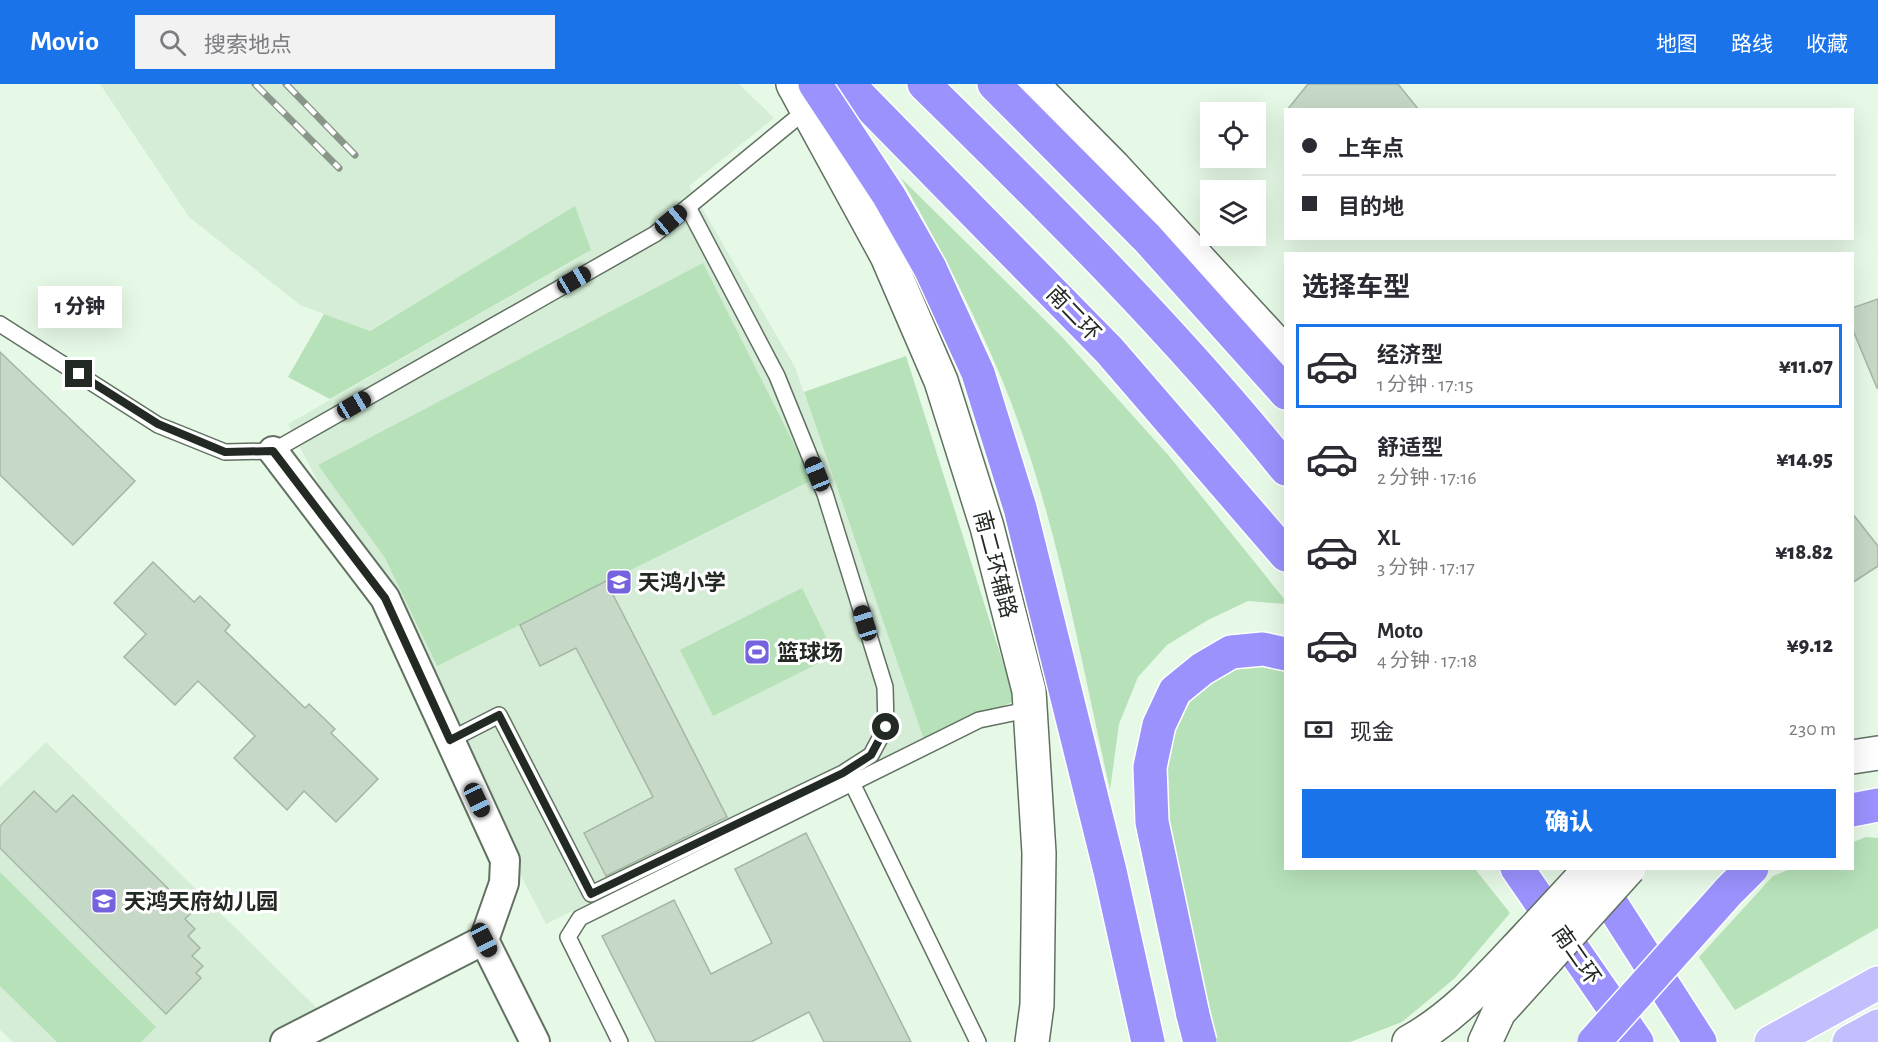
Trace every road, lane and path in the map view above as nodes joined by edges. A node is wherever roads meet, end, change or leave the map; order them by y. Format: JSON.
{"nodes":[{"id":1,"x":782,"y":84,"type":"edge"},
{"id":2,"x":849,"y":84,"type":"edge"},
{"id":3,"x":924,"y":84,"type":"edge"},
{"id":4,"x":1011,"y":88,"type":"edge"},
{"id":5,"x":807,"y":100,"type":"edge"},
{"id":6,"x":688,"y":207,"type":"junction"},
{"id":7,"x":0,"y":324,"type":"edge"},
{"id":8,"x":1284,"y":352,"type":"edge"},
{"id":9,"x":1284,"y":391,"type":"edge"},
{"id":10,"x":273,"y":451,"type":"junction"},
{"id":11,"x":1284,"y":466,"type":"edge"},
{"id":12,"x":1284,"y":553,"type":"edge"},
{"id":13,"x":1284,"y":654,"type":"edge"},
{"id":14,"x":1032,"y":709,"type":"junction"},
{"id":15,"x":450,"y":740,"type":"junction"},
{"id":16,"x":1878,"y":753,"type":"edge"},
{"id":17,"x":1854,"y":757,"type":"edge"},
{"id":18,"x":853,"y":784,"type":"junction"},
{"id":19,"x":1878,"y":805,"type":"edge"},
{"id":20,"x":1854,"y":811,"type":"edge"},
{"id":21,"x":1854,"y":811,"type":"edge"},
{"id":22,"x":1878,"y":811,"type":"edge"},
{"id":23,"x":1518,"y":870,"type":"edge"},
{"id":24,"x":1589,"y":870,"type":"edge"},
{"id":25,"x":1591,"y":870,"type":"edge"},
{"id":26,"x":1627,"y":870,"type":"edge"},
{"id":27,"x":1750,"y":870,"type":"edge"},
{"id":28,"x":484,"y":940,"type":"junction"},
{"id":29,"x":1539,"y":946,"type":"junction"},
{"id":30,"x":1878,"y":983,"type":"edge"},
{"id":31,"x":1499,"y":1012,"type":"junction"},
{"id":32,"x":1878,"y":1026,"type":"edge"},
{"id":33,"x":1197,"y":1028,"type":"edge"},
{"id":34,"x":1448,"y":1032,"type":"edge"},
{"id":35,"x":285,"y":1042,"type":"edge"},
{"id":36,"x":536,"y":1042,"type":"edge"},
{"id":37,"x":620,"y":1042,"type":"edge"},
{"id":38,"x":978,"y":1042,"type":"edge"},
{"id":39,"x":1032,"y":1042,"type":"edge"},
{"id":40,"x":1149,"y":1042,"type":"edge"},
{"id":41,"x":1409,"y":1042,"type":"edge"},
{"id":42,"x":1472,"y":1042,"type":"edge"},
{"id":43,"x":1485,"y":1042,"type":"edge"},
{"id":44,"x":1594,"y":1042,"type":"edge"},
{"id":45,"x":1638,"y":1042,"type":"edge"},
{"id":46,"x":1700,"y":1042,"type":"edge"},
{"id":47,"x":1771,"y":1042,"type":"edge"},
{"id":48,"x":1849,"y":1042,"type":"edge"}],
"edges":[{"from":1,"to":5,"type":"street","name":"南二环辅路"},
{"from":2,"to":12,"type":"highway","name":"南二环"},
{"from":3,"to":11,"type":"highway"},
{"from":4,"to":8,"type":"street"},
{"from":4,"to":9,"type":"highway"},
{"from":5,"to":6,"type":"lane"},
{"from":5,"to":14,"type":"street","name":"南二环辅路"},
{"from":5,"to":40,"type":"highway","bridge":true},
{"from":6,"to":10,"type":"lane"},
{"from":6,"to":15,"type":"lane"},
{"from":7,"to":10,"type":"lane"},
{"from":10,"to":15,"type":"street"},
{"from":13,"to":33,"type":"highway"},
{"from":14,"to":18,"type":"lane"},
{"from":14,"to":39,"type":"street","name":"南二环辅路"},
{"from":15,"to":28,"type":"street"},
{"from":16,"to":17,"type":"street"},
{"from":18,"to":37,"type":"lane"},
{"from":18,"to":38,"type":"lane"},
{"from":19,"to":20,"type":"highway"},
{"from":21,"to":22,"type":"highway"},
{"from":23,"to":45,"type":"highway","name":"南二环"},
{"from":24,"to":29,"type":"street","bridge":true},
{"from":25,"to":46,"type":"highway"},
{"from":26,"to":29,"type":"street","bridge":true},
{"from":27,"to":44,"type":"highway","bridge":true},
{"from":28,"to":35,"type":"street"},
{"from":28,"to":36,"type":"street"},
{"from":29,"to":31,"type":"street"},
{"from":29,"to":34,"type":"street"},
{"from":30,"to":47,"type":"main road"},
{"from":31,"to":42,"type":"street"},
{"from":31,"to":43,"type":"street"},
{"from":32,"to":48,"type":"main road"},
{"from":34,"to":41,"type":"street"}]}
